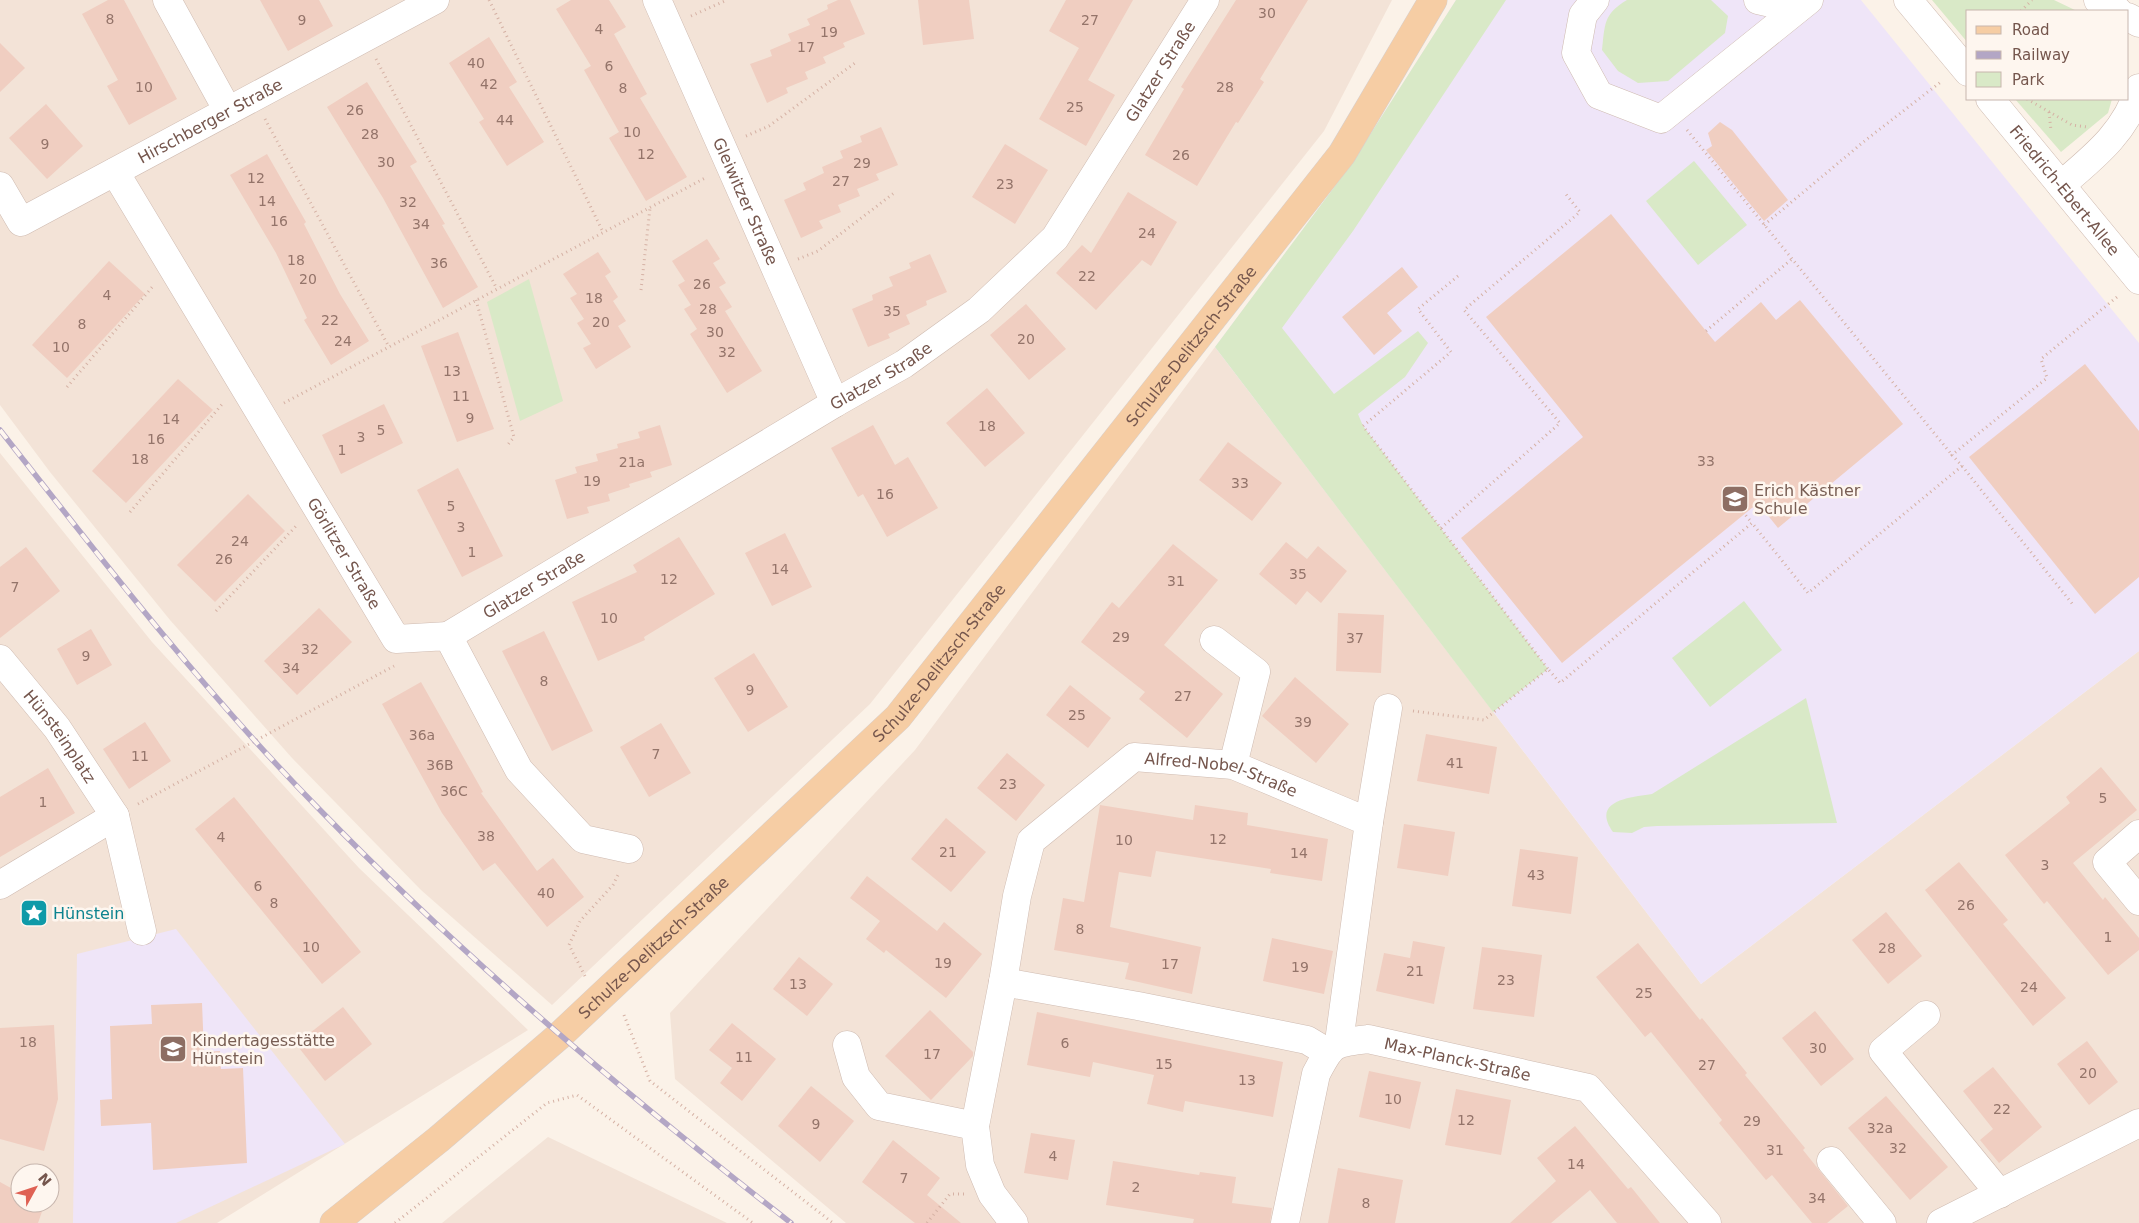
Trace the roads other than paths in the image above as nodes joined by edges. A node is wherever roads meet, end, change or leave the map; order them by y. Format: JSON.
{"nodes":[{"id":1,"x":167,"y":0,"type":"edge"},
{"id":2,"x":435,"y":0,"type":"edge"},
{"id":3,"x":657,"y":0,"type":"edge"},
{"id":4,"x":1205,"y":0,"type":"edge"},
{"id":5,"x":1433,"y":0,"type":"edge"},
{"id":6,"x":1595,"y":0,"type":"edge"},
{"id":7,"x":1758,"y":0,"type":"edge"},
{"id":8,"x":1908,"y":0,"type":"edge"},
{"id":9,"x":2098,"y":0,"type":"edge"},
{"id":10,"x":1803,"y":4,"type":"edge"},
{"id":11,"x":2116,"y":10,"type":"edge"},
{"id":12,"x":1966,"y":70,"type":"edge"},
{"id":13,"x":2139,"y":88,"type":"edge"},
{"id":14,"x":1991,"y":100,"type":"edge"},
{"id":15,"x":228,"y":111,"type":"junction"},
{"id":16,"x":115,"y":172,"type":"junction"},
{"id":17,"x":2061,"y":184,"type":"junction"},
{"id":18,"x":0,"y":186,"type":"edge"},
{"id":19,"x":2139,"y":280,"type":"edge"},
{"id":20,"x":835,"y":403,"type":"junction"},
{"id":21,"x":448,"y":636,"type":"junction"},
{"id":22,"x":1214,"y":640,"type":"dead end"},
{"id":23,"x":0,"y":659,"type":"edge"},
{"id":24,"x":1388,"y":708,"type":"road end"},
{"id":25,"x":1233,"y":765,"type":"junction"},
{"id":26,"x":115,"y":816,"type":"junction"},
{"id":27,"x":1369,"y":822,"type":"junction"},
{"id":28,"x":2139,"y":834,"type":"edge"},
{"id":29,"x":629,"y":849,"type":"road end"},
{"id":30,"x":0,"y":886,"type":"edge"},
{"id":31,"x":2139,"y":901,"type":"edge"},
{"id":32,"x":142,"y":930,"type":"dead end"},
{"id":33,"x":1003,"y":982,"type":"junction"},
{"id":34,"x":1926,"y":1015,"type":"dead end"},
{"id":35,"x":847,"y":1045,"type":"dead end"},
{"id":36,"x":1333,"y":1047,"type":"junction"},
{"id":37,"x":2139,"y":1123,"type":"edge"},
{"id":38,"x":974,"y":1126,"type":"junction"},
{"id":39,"x":1831,"y":1161,"type":"dead end"},
{"id":40,"x":2000,"y":1194,"type":"junction"},
{"id":41,"x":334,"y":1223,"type":"edge"},
{"id":42,"x":1014,"y":1223,"type":"edge"},
{"id":43,"x":1284,"y":1223,"type":"edge"},
{"id":44,"x":1707,"y":1223,"type":"edge"},
{"id":45,"x":1882,"y":1223,"type":"edge"},
{"id":46,"x":1941,"y":1223,"type":"edge"}],
"edges":[{"from":1,"to":15,"type":"street"},
{"from":2,"to":15,"type":"street","name":"Hirschberger Straße"},
{"from":3,"to":20,"type":"street","name":"Gleiwitzer Straße"},
{"from":4,"to":20,"type":"street","name":"Glatzer Straße"},
{"from":5,"to":41,"type":"main road","name":"Schulze-Delitzsch-Straße"},
{"from":6,"to":10,"type":"street"},
{"from":7,"to":10,"type":"street"},
{"from":8,"to":12,"type":"street"},
{"from":9,"to":11,"type":"street"},
{"from":13,"to":17,"type":"street"},
{"from":14,"to":17,"type":"street","name":"Friedrich-Ebert-Allee"},
{"from":15,"to":16,"type":"street","name":"Hirschberger Straße"},
{"from":16,"to":18,"type":"street","name":"Hirschberger Straße"},
{"from":16,"to":21,"type":"street","name":"Görlitzer Straße"},
{"from":17,"to":19,"type":"street","name":"Friedrich-Ebert-Allee"},
{"from":20,"to":21,"type":"street","name":"Glatzer Straße"},
{"from":21,"to":29,"type":"street"},
{"from":22,"to":25,"type":"street"},
{"from":23,"to":26,"type":"street","name":"Hünsteinplatz"},
{"from":24,"to":27,"type":"street"},
{"from":25,"to":27,"type":"street","name":"Alfred-Nobel-Straße"},
{"from":25,"to":33,"type":"street","name":"Alfred-Nobel-Straße"},
{"from":26,"to":30,"type":"street"},
{"from":26,"to":32,"type":"street","name":"Hünsteinplatz"},
{"from":27,"to":36,"type":"street"},
{"from":28,"to":31,"type":"street"},
{"from":33,"to":36,"type":"street"},
{"from":33,"to":38,"type":"street","name":"Alfred-Nobel-Straße"},
{"from":34,"to":40,"type":"street"},
{"from":35,"to":38,"type":"street"},
{"from":36,"to":43,"type":"street"},
{"from":36,"to":44,"type":"street","name":"Max-Planck-Straße"},
{"from":37,"to":40,"type":"street"},
{"from":38,"to":42,"type":"street","name":"Alfred-Nobel-Straße"},
{"from":39,"to":45,"type":"street"},
{"from":40,"to":46,"type":"street"}]}
